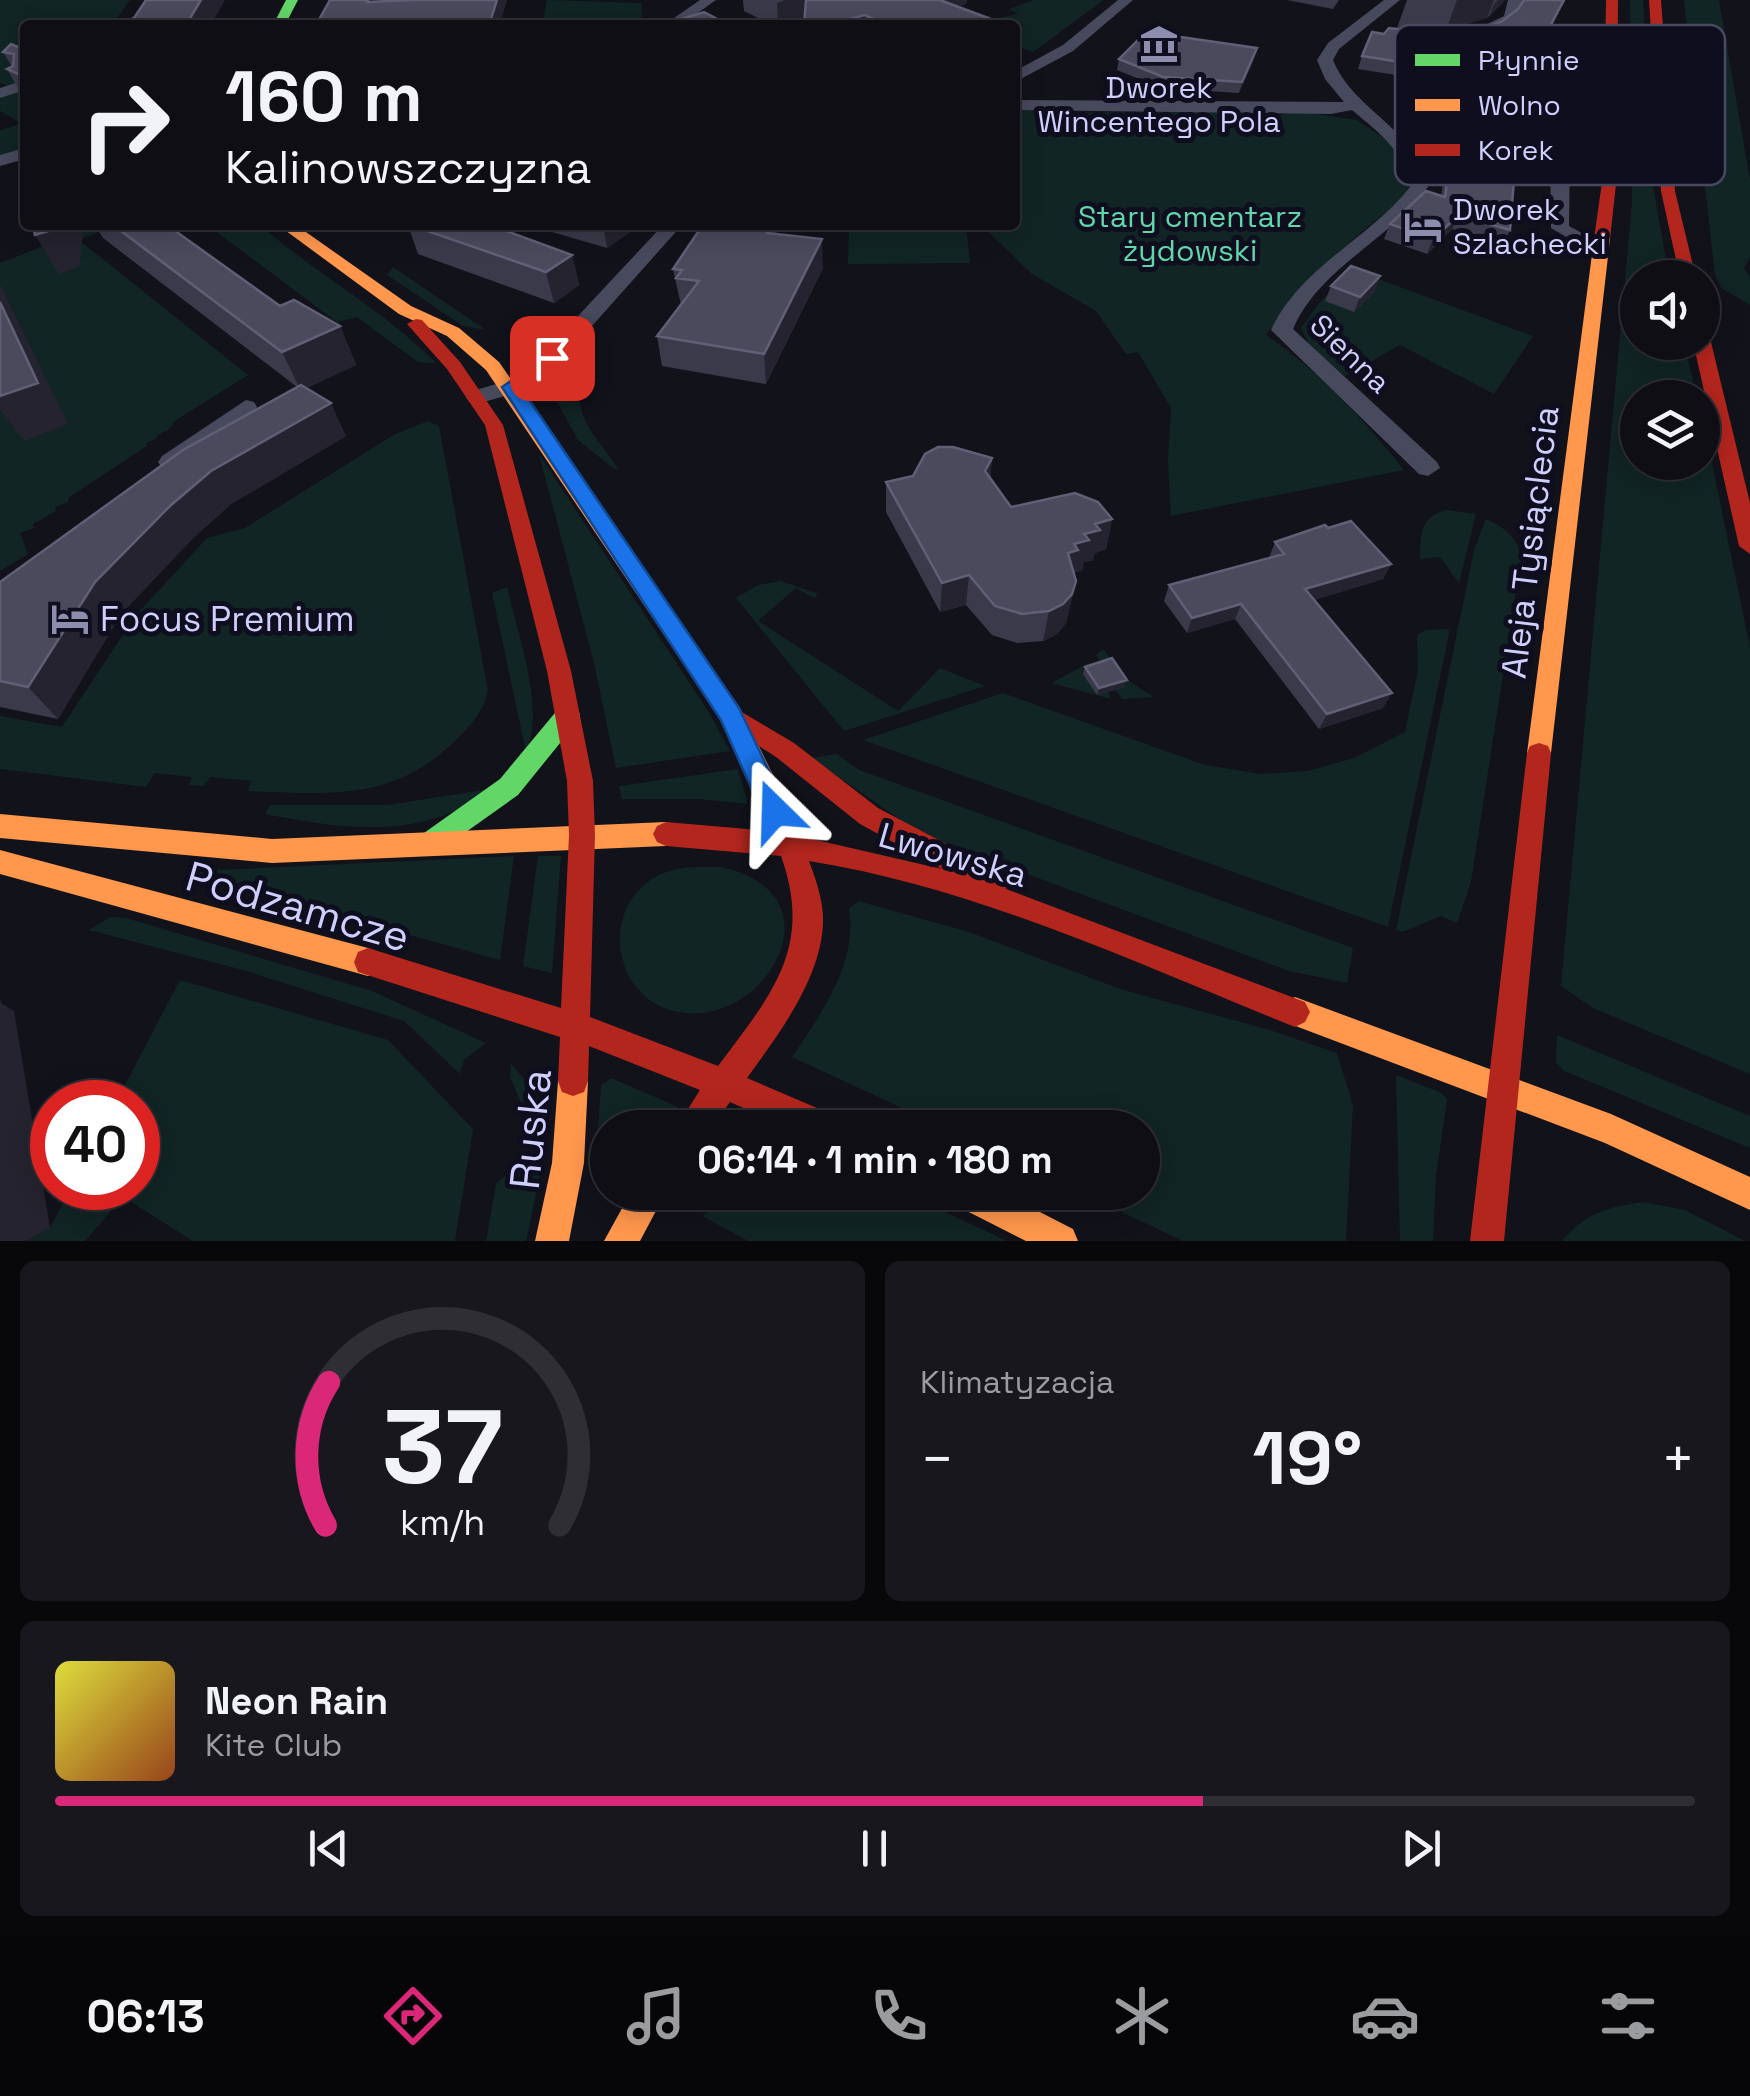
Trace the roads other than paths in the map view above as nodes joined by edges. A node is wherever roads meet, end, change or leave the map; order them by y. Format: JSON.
{"nodes":[{"id":1,"x":709,"y":0,"type":"edge"},
{"id":2,"x":1126,"y":0,"type":"edge"},
{"id":3,"x":1393,"y":0,"type":"edge"},
{"id":4,"x":1515,"y":0,"type":"edge"},
{"id":5,"x":1612,"y":0,"type":"edge"},
{"id":6,"x":1655,"y":0,"type":"edge"},
{"id":7,"x":678,"y":20,"type":"edge"},
{"id":8,"x":1501,"y":25,"type":"edge"},
{"id":9,"x":1612,"y":25,"type":"edge"},
{"id":10,"x":1657,"y":25,"type":"edge"},
{"id":11,"x":1359,"y":28,"type":"junction"},
{"id":12,"x":1376,"y":32,"type":"edge"},
{"id":13,"x":1020,"y":75,"type":"edge"},
{"id":14,"x":1020,"y":105,"type":"edge"},
{"id":15,"x":1355,"y":105,"type":"junction"},
{"id":16,"x":1395,"y":140,"type":"edge"},
{"id":17,"x":1419,"y":185,"type":"edge"},
{"id":18,"x":1562,"y":185,"type":"edge"},
{"id":19,"x":1606,"y":185,"type":"edge"},
{"id":20,"x":1668,"y":185,"type":"edge"},
{"id":21,"x":293,"y":230,"type":"edge"},
{"id":22,"x":668,"y":230,"type":"edge"},
{"id":23,"x":1602,"y":252,"type":"junction"},
{"id":24,"x":1684,"y":260,"type":"edge"},
{"id":25,"x":405,"y":310,"type":"junction"},
{"id":26,"x":1706,"y":360,"type":"edge"},
{"id":27,"x":511,"y":387,"type":"junction"},
{"id":28,"x":477,"y":398,"type":"junction"},
{"id":29,"x":246,"y":406,"type":"dead end"},
{"id":30,"x":1428,"y":468,"type":"dead end"},
{"id":31,"x":150,"y":477,"type":"edge"},
{"id":32,"x":1750,"y":546,"type":"edge"},
{"id":33,"x":731,"y":715,"type":"junction"},
{"id":34,"x":568,"y":716,"type":"junction"},
{"id":35,"x":0,"y":826,"type":"edge"},
{"id":36,"x":582,"y":836,"type":"junction"},
{"id":37,"x":427,"y":845,"type":"junction"},
{"id":38,"x":789,"y":849,"type":"junction"},
{"id":39,"x":0,"y":862,"type":"edge"},
{"id":40,"x":1090,"y":935,"type":"junction"},
{"id":41,"x":576,"y":1024,"type":"junction"},
{"id":42,"x":725,"y":1080,"type":"junction"},
{"id":43,"x":1501,"y":1091,"type":"junction"},
{"id":44,"x":704,"y":1110,"type":"edge"},
{"id":45,"x":789,"y":1110,"type":"edge"},
{"id":46,"x":1750,"y":1194,"type":"edge"},
{"id":47,"x":639,"y":1210,"type":"edge"},
{"id":48,"x":1001,"y":1210,"type":"edge"},
{"id":49,"x":552,"y":1241,"type":"edge"},
{"id":50,"x":621,"y":1241,"type":"edge"},
{"id":51,"x":1061,"y":1241,"type":"edge"},
{"id":52,"x":1488,"y":1241,"type":"edge"}],
"edges":[{"from":1,"to":7,"type":"street"},
{"from":2,"to":13,"type":"street"},
{"from":3,"to":11,"type":"street"},
{"from":4,"to":8,"type":"street"},
{"from":5,"to":9,"type":"main road","name":"Aleja Tysiąclecia"},
{"from":6,"to":10,"type":"main road"},
{"from":11,"to":12,"type":"street"},
{"from":11,"to":15,"type":"street"},
{"from":14,"to":15,"type":"street"},
{"from":15,"to":16,"type":"street","name":"Sienna"},
{"from":17,"to":30,"type":"street","name":"Sienna"},
{"from":18,"to":23,"type":"street"},
{"from":19,"to":23,"type":"main road","name":"Aleja Tysiąclecia"},
{"from":20,"to":24,"type":"main road"},
{"from":21,"to":25,"type":"main road"},
{"from":22,"to":27,"type":"street"},
{"from":23,"to":43,"type":"main road","name":"Aleja Tysiąclecia"},
{"from":25,"to":27,"type":"main road"},
{"from":25,"to":28,"type":"main road"},
{"from":26,"to":32,"type":"main road"},
{"from":27,"to":28,"type":"street"},
{"from":27,"to":33,"type":"main road"},
{"from":28,"to":34,"type":"main road"},
{"from":29,"to":31,"type":"street"},
{"from":33,"to":38,"type":"main road"},
{"from":33,"to":40,"type":"main road"},
{"from":34,"to":36,"type":"main road"},
{"from":34,"to":37,"type":"main road"},
{"from":35,"to":37,"type":"main road","name":"Podzamcze"},
{"from":36,"to":37,"type":"main road","name":"Podzamcze"},
{"from":36,"to":38,"type":"main road"},
{"from":36,"to":41,"type":"main road"},
{"from":38,"to":40,"type":"main road","name":"Lwowska"},
{"from":38,"to":42,"type":"main road"},
{"from":39,"to":41,"type":"main road","name":"Podzamcze"},
{"from":40,"to":43,"type":"main road","name":"Lwowska"},
{"from":41,"to":42,"type":"main road"},
{"from":41,"to":49,"type":"main road","name":"Ruska"},
{"from":42,"to":44,"type":"main road"},
{"from":42,"to":45,"type":"main road"},
{"from":43,"to":46,"type":"main road","name":"Lwowska"},
{"from":43,"to":52,"type":"main road","name":"Aleja Tysiąclecia"},
{"from":47,"to":50,"type":"main road"},
{"from":48,"to":51,"type":"main road"}]}
